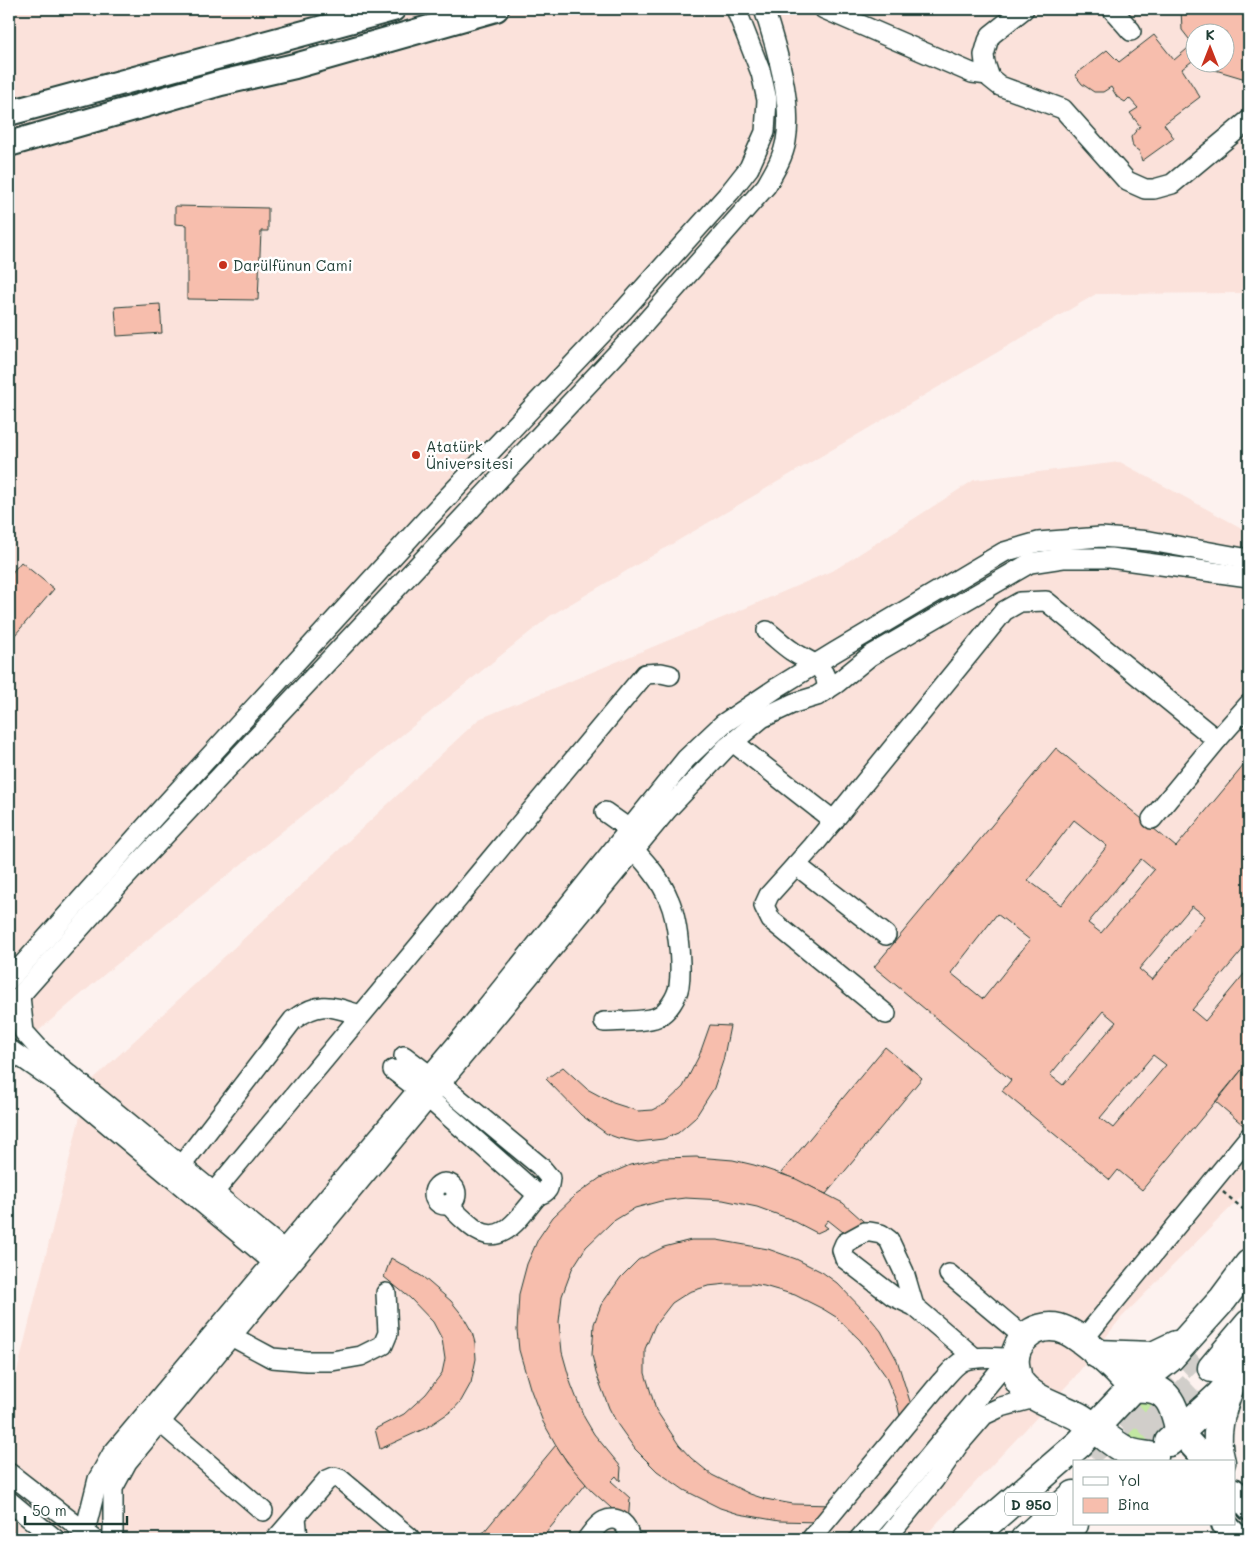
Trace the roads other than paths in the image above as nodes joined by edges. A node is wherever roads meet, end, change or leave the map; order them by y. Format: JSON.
{"nodes":[{"id":1,"x":394,"y":9,"type":"edge"},
{"id":2,"x":496,"y":9,"type":"edge"},
{"id":3,"x":736,"y":9,"type":"edge"},
{"id":4,"x":764,"y":9,"type":"edge"},
{"id":5,"x":824,"y":9,"type":"edge"},
{"id":6,"x":1024,"y":9,"type":"edge"},
{"id":7,"x":1112,"y":9,"type":"edge"},
{"id":8,"x":1131,"y":31,"type":"dead end"},
{"id":9,"x":988,"y":75,"type":"junction"},
{"id":10,"x":9,"y":113,"type":"edge"},
{"id":11,"x":1249,"y":120,"type":"edge"},
{"id":12,"x":9,"y":144,"type":"edge"},
{"id":13,"x":1249,"y":559,"type":"edge"},
{"id":14,"x":1249,"y":578,"type":"edge"},
{"id":15,"x":767,"y":630,"type":"dead end"},
{"id":16,"x":792,"y":652,"type":"junction"},
{"id":17,"x":816,"y":664,"type":"junction"},
{"id":18,"x":670,"y":675,"type":"dead end"},
{"id":19,"x":796,"y":676,"type":"junction"},
{"id":20,"x":827,"y":690,"type":"junction"},
{"id":21,"x":807,"y":699,"type":"junction"},
{"id":22,"x":1249,"y":704,"type":"edge"},
{"id":23,"x":1217,"y":740,"type":"junction"},
{"id":24,"x":733,"y":742,"type":"junction"},
{"id":25,"x":606,"y":812,"type":"dead end"},
{"id":26,"x":1152,"y":820,"type":"dead end"},
{"id":27,"x":834,"y":821,"type":"junction"},
{"id":28,"x":628,"y":830,"type":"junction"},
{"id":29,"x":634,"y":850,"type":"junction"},
{"id":30,"x":796,"y":865,"type":"junction"},
{"id":31,"x":886,"y":935,"type":"dead end"},
{"id":32,"x":9,"y":980,"type":"edge"},
{"id":33,"x":14,"y":1002,"type":"edge"},
{"id":34,"x":886,"y":1014,"type":"dead end"},
{"id":35,"x":360,"y":1015,"type":"junction"},
{"id":36,"x":604,"y":1022,"type":"dead end"},
{"id":37,"x":9,"y":1049,"type":"edge"},
{"id":38,"x":398,"y":1063,"type":"dead end"},
{"id":39,"x":429,"y":1087,"type":"junction"},
{"id":40,"x":1249,"y":1137,"type":"edge"},
{"id":41,"x":176,"y":1172,"type":"junction"},
{"id":42,"x":214,"y":1192,"type":"junction"},
{"id":43,"x":450,"y":1204,"type":"dead end"},
{"id":44,"x":278,"y":1256,"type":"junction"},
{"id":45,"x":1249,"y":1264,"type":"edge"},
{"id":46,"x":949,"y":1274,"type":"dead end"},
{"id":47,"x":386,"y":1293,"type":"dead end"},
{"id":48,"x":1249,"y":1293,"type":"edge"},
{"id":49,"x":914,"y":1306,"type":"dead end"},
{"id":50,"x":1249,"y":1324,"type":"edge"},
{"id":51,"x":231,"y":1336,"type":"junction"},
{"id":52,"x":1090,"y":1347,"type":"junction"},
{"id":53,"x":1016,"y":1349,"type":"junction"},
{"id":54,"x":975,"y":1358,"type":"junction"},
{"id":55,"x":1249,"y":1361,"type":"edge"},
{"id":56,"x":1203,"y":1366,"type":"junction"},
{"id":57,"x":1132,"y":1388,"type":"junction"},
{"id":58,"x":1038,"y":1397,"type":"junction"},
{"id":59,"x":160,"y":1422,"type":"junction"},
{"id":60,"x":1180,"y":1432,"type":"junction"},
{"id":61,"x":1081,"y":1446,"type":"junction"},
{"id":62,"x":1115,"y":1460,"type":"edge"},
{"id":63,"x":1153,"y":1460,"type":"edge"},
{"id":64,"x":1205,"y":1460,"type":"edge"},
{"id":65,"x":1220,"y":1460,"type":"edge"},
{"id":66,"x":9,"y":1473,"type":"edge"},
{"id":67,"x":1236,"y":1493,"type":"edge"},
{"id":68,"x":1073,"y":1496,"type":"edge"},
{"id":69,"x":9,"y":1501,"type":"edge"},
{"id":70,"x":1249,"y":1508,"type":"edge"},
{"id":71,"x":263,"y":1511,"type":"dead end"},
{"id":72,"x":296,"y":1516,"type":"junction"},
{"id":73,"x":1073,"y":1525,"type":"edge"},
{"id":74,"x":1226,"y":1526,"type":"edge"},
{"id":75,"x":87,"y":1537,"type":"edge"},
{"id":76,"x":55,"y":1539,"type":"edge"},
{"id":77,"x":113,"y":1539,"type":"edge"},
{"id":78,"x":276,"y":1539,"type":"edge"},
{"id":79,"x":298,"y":1539,"type":"edge"},
{"id":80,"x":412,"y":1539,"type":"edge"},
{"id":81,"x":587,"y":1539,"type":"edge"},
{"id":82,"x":629,"y":1539,"type":"edge"},
{"id":83,"x":811,"y":1539,"type":"edge"},
{"id":84,"x":859,"y":1539,"type":"edge"},
{"id":85,"x":886,"y":1539,"type":"edge"},
{"id":86,"x":968,"y":1539,"type":"edge"},
{"id":87,"x":992,"y":1539,"type":"edge"},
{"id":88,"x":1024,"y":1539,"type":"edge"},
{"id":89,"x":1058,"y":1539,"type":"edge"},
{"id":90,"x":1239,"y":1539,"type":"edge"}],
"edges":[{"from":1,"to":10,"type":"main road"},
{"from":2,"to":12,"type":"main road"},
{"from":3,"to":32,"type":"street"},
{"from":4,"to":33,"type":"street"},
{"from":5,"to":9,"type":"street"},
{"from":6,"to":9,"type":"street"},
{"from":7,"to":8,"type":"street"},
{"from":9,"to":11,"type":"street"},
{"from":13,"to":17,"type":"street"},
{"from":14,"to":20,"type":"street"},
{"from":15,"to":16,"type":"street"},
{"from":16,"to":17,"type":"street"},
{"from":16,"to":19,"type":"street"},
{"from":17,"to":19,"type":"street"},
{"from":17,"to":20,"type":"street"},
{"from":18,"to":35,"type":"street"},
{"from":19,"to":21,"type":"street"},
{"from":19,"to":28,"type":"street"},
{"from":20,"to":21,"type":"street"},
{"from":21,"to":24,"type":"street"},
{"from":22,"to":23,"type":"street"},
{"from":23,"to":26,"type":"street"},
{"from":23,"to":27,"type":"street"},
{"from":24,"to":27,"type":"street"},
{"from":24,"to":29,"type":"street"},
{"from":25,"to":28,"type":"street"},
{"from":27,"to":30,"type":"street"},
{"from":28,"to":39,"type":"street"},
{"from":29,"to":36,"type":"street"},
{"from":29,"to":39,"type":"street"},
{"from":30,"to":31,"type":"street"},
{"from":30,"to":34,"type":"street"},
{"from":33,"to":41,"type":"street"},
{"from":35,"to":41,"type":"street"},
{"from":35,"to":42,"type":"street"},
{"from":37,"to":41,"type":"street"},
{"from":38,"to":39,"type":"street"},
{"from":39,"to":43,"type":"street"},
{"from":39,"to":44,"type":"street"},
{"from":39,"to":51,"type":"street"},
{"from":40,"to":52,"type":"street"},
{"from":41,"to":42,"type":"street"},
{"from":41,"to":44,"type":"street"},
{"from":42,"to":44,"type":"street"},
{"from":44,"to":75,"type":"street"},
{"from":45,"to":56,"type":"highway"},
{"from":46,"to":53,"type":"street"},
{"from":47,"to":51,"type":"street"},
{"from":48,"to":56,"type":"highway"},
{"from":49,"to":54,"type":"street"},
{"from":50,"to":56,"type":"highway"},
{"from":51,"to":59,"type":"street"},
{"from":52,"to":53,"type":"highway"},
{"from":52,"to":56,"type":"highway"},
{"from":52,"to":57,"type":"highway"},
{"from":53,"to":54,"type":"street"},
{"from":53,"to":58,"type":"highway"},
{"from":53,"to":84,"type":"street"},
{"from":54,"to":83,"type":"street"},
{"from":55,"to":56,"type":"highway"},
{"from":56,"to":57,"type":"highway"},
{"from":56,"to":60,"type":"highway"},
{"from":56,"to":65,"type":"highway"},
{"from":57,"to":60,"type":"highway"},
{"from":57,"to":61,"type":"highway"},
{"from":58,"to":61,"type":"highway"},
{"from":58,"to":85,"type":"street"},
{"from":59,"to":71,"type":"street"},
{"from":59,"to":77,"type":"street"},
{"from":60,"to":63,"type":"highway"},
{"from":60,"to":64,"type":"main road"},
{"from":61,"to":62,"type":"highway"},
{"from":61,"to":63,"type":"highway"},
{"from":61,"to":86,"type":"highway"},
{"from":61,"to":87,"type":"highway","number":"D 950"},
{"from":66,"to":75,"type":"street"},
{"from":67,"to":70,"type":"main road"},
{"from":68,"to":88,"type":"highway","number":"D 950"},
{"from":69,"to":76,"type":"street"},
{"from":72,"to":78,"type":"street"},
{"from":72,"to":79,"type":"street"},
{"from":72,"to":80,"type":"street"},
{"from":73,"to":89,"type":"highway"},
{"from":74,"to":90,"type":"main road"},
{"from":81,"to":82,"type":"street"}]}
